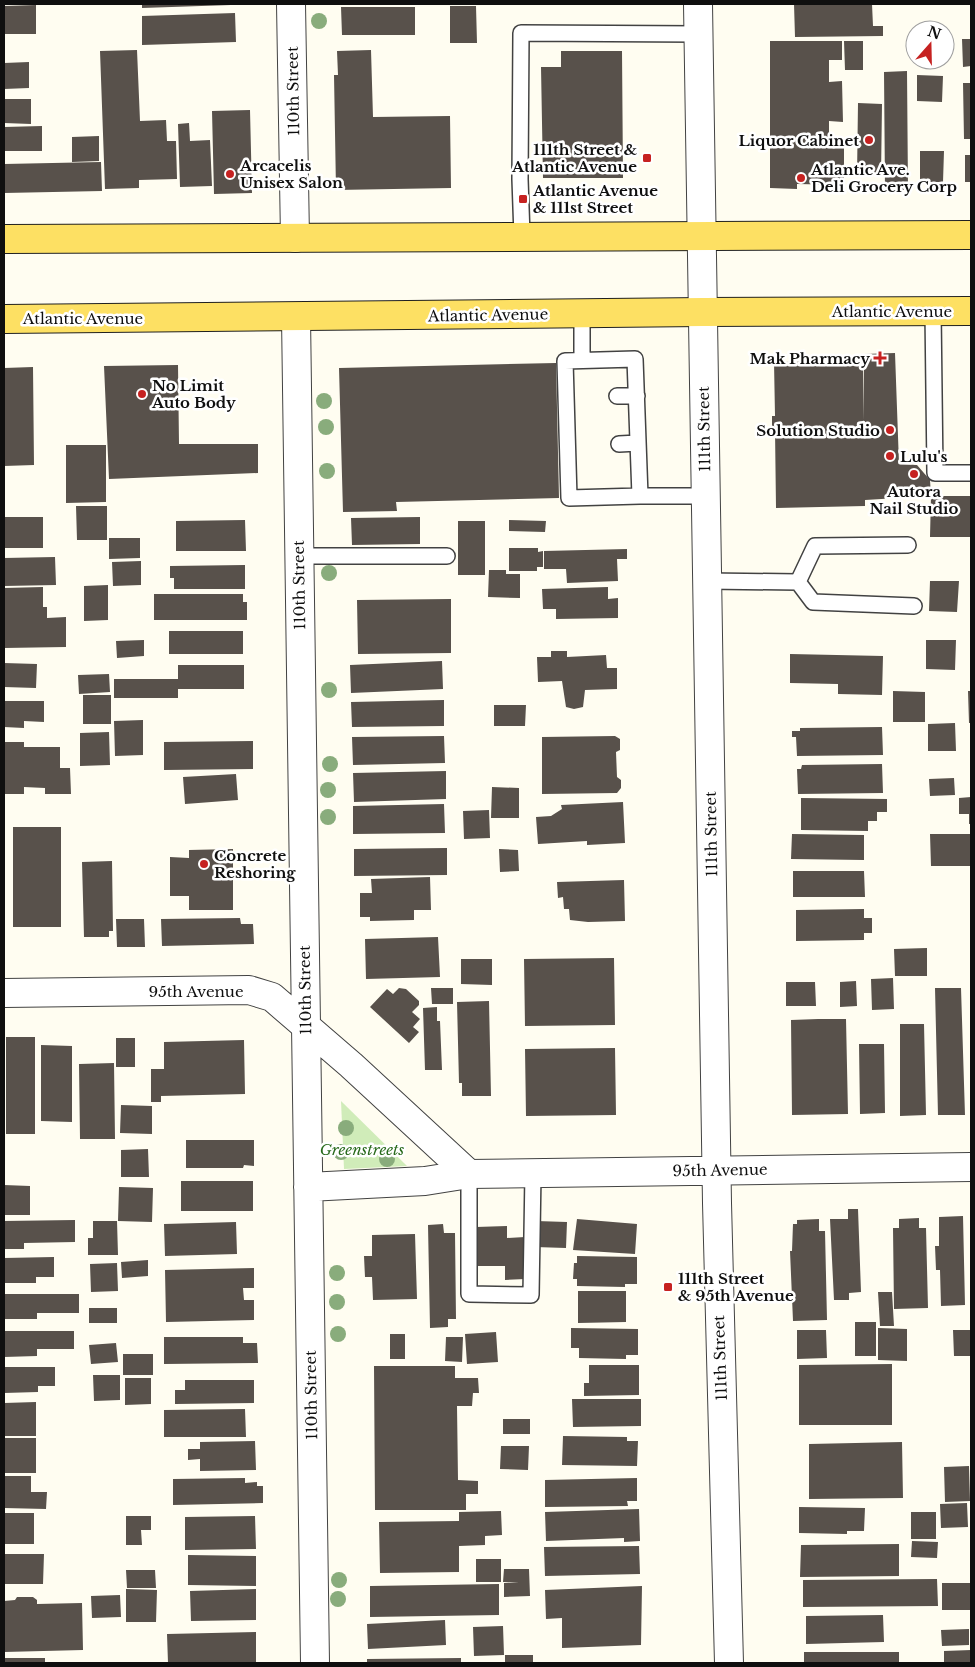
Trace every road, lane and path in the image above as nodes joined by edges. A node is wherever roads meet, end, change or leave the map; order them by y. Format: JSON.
{"nodes":[{"id":1,"x":291,"y":4,"type":"edge"},
{"id":2,"x":698,"y":4,"type":"edge"},
{"id":3,"x":698,"y":34,"type":"junction"},
{"id":4,"x":971,"y":235,"type":"edge"},
{"id":5,"x":522,"y":236,"type":"junction"},
{"id":6,"x":702,"y":236,"type":"junction"},
{"id":7,"x":296,"y":238,"type":"junction"},
{"id":8,"x":4,"y":239,"type":"edge"},
{"id":9,"x":933,"y":311,"type":"junction"},
{"id":10,"x":971,"y":311,"type":"edge"},
{"id":11,"x":702,"y":312,"type":"junction"},
{"id":12,"x":582,"y":313,"type":"junction"},
{"id":13,"x":296,"y":316,"type":"junction"},
{"id":14,"x":4,"y":319,"type":"edge"},
{"id":15,"x":582,"y":360,"type":"junction"},
{"id":16,"x":617,"y":396,"type":"dead end"},
{"id":17,"x":637,"y":396,"type":"junction"},
{"id":18,"x":638,"y":443,"type":"junction"},
{"id":19,"x":619,"y":444,"type":"dead end"},
{"id":20,"x":971,"y":473,"type":"edge"},
{"id":21,"x":640,"y":496,"type":"junction"},
{"id":22,"x":706,"y":496,"type":"junction"},
{"id":23,"x":908,"y":545,"type":"dead end"},
{"id":24,"x":299,"y":556,"type":"junction"},
{"id":25,"x":447,"y":556,"type":"dead end"},
{"id":26,"x":707,"y":581,"type":"junction"},
{"id":27,"x":798,"y":582,"type":"junction"},
{"id":28,"x":914,"y":606,"type":"dead end"},
{"id":29,"x":4,"y":993,"type":"edge"},
{"id":30,"x":305,"y":1025,"type":"junction"},
{"id":31,"x":971,"y":1167,"type":"edge"},
{"id":32,"x":716,"y":1170,"type":"junction"},
{"id":33,"x":533,"y":1173,"type":"junction"},
{"id":34,"x":470,"y":1174,"type":"junction"},
{"id":35,"x":308,"y":1187,"type":"junction"},
{"id":36,"x":315,"y":1663,"type":"edge"},
{"id":37,"x":729,"y":1663,"type":"edge"}],
"edges":[{"from":1,"to":7,"type":"street","name":"110th Street"},
{"from":2,"to":3,"type":"street","name":"111th Street"},
{"from":3,"to":5,"type":"lane"},
{"from":3,"to":6,"type":"street","name":"111th Street"},
{"from":4,"to":6,"type":"main road"},
{"from":5,"to":6,"type":"main road"},
{"from":5,"to":7,"type":"main road"},
{"from":6,"to":11,"type":"street","name":"111th Street"},
{"from":7,"to":8,"type":"main road"},
{"from":9,"to":10,"type":"main road","name":"Atlantic Avenue"},
{"from":9,"to":11,"type":"main road","name":"Atlantic Avenue"},
{"from":9,"to":20,"type":"lane"},
{"from":11,"to":12,"type":"main road","name":"Atlantic Avenue"},
{"from":11,"to":22,"type":"street","name":"111th Street"},
{"from":12,"to":13,"type":"main road","name":"Atlantic Avenue"},
{"from":12,"to":15,"type":"lane"},
{"from":13,"to":14,"type":"main road","name":"Atlantic Avenue"},
{"from":13,"to":24,"type":"street","name":"110th Street"},
{"from":15,"to":17,"type":"lane"},
{"from":15,"to":21,"type":"lane"},
{"from":16,"to":17,"type":"lane"},
{"from":17,"to":18,"type":"lane"},
{"from":18,"to":19,"type":"lane"},
{"from":18,"to":21,"type":"lane"},
{"from":21,"to":22,"type":"lane"},
{"from":22,"to":26,"type":"street","name":"111th Street"},
{"from":23,"to":27,"type":"lane"},
{"from":24,"to":25,"type":"lane"},
{"from":24,"to":30,"type":"street","name":"110th Street"},
{"from":26,"to":27,"type":"lane"},
{"from":26,"to":32,"type":"street","name":"111th Street"},
{"from":27,"to":28,"type":"lane"},
{"from":29,"to":30,"type":"street","name":"95th Avenue"},
{"from":30,"to":34,"type":"street","name":"95th Avenue"},
{"from":30,"to":35,"type":"street","name":"110th Street"},
{"from":31,"to":32,"type":"street","name":"95th Avenue"},
{"from":32,"to":33,"type":"street","name":"95th Avenue"},
{"from":32,"to":37,"type":"street","name":"111th Street"},
{"from":33,"to":34,"type":"street","name":"95th Avenue"},
{"from":33,"to":34,"type":"lane"},
{"from":34,"to":35,"type":"street","name":"95th Avenue"},
{"from":35,"to":36,"type":"street","name":"110th Street"}]}
